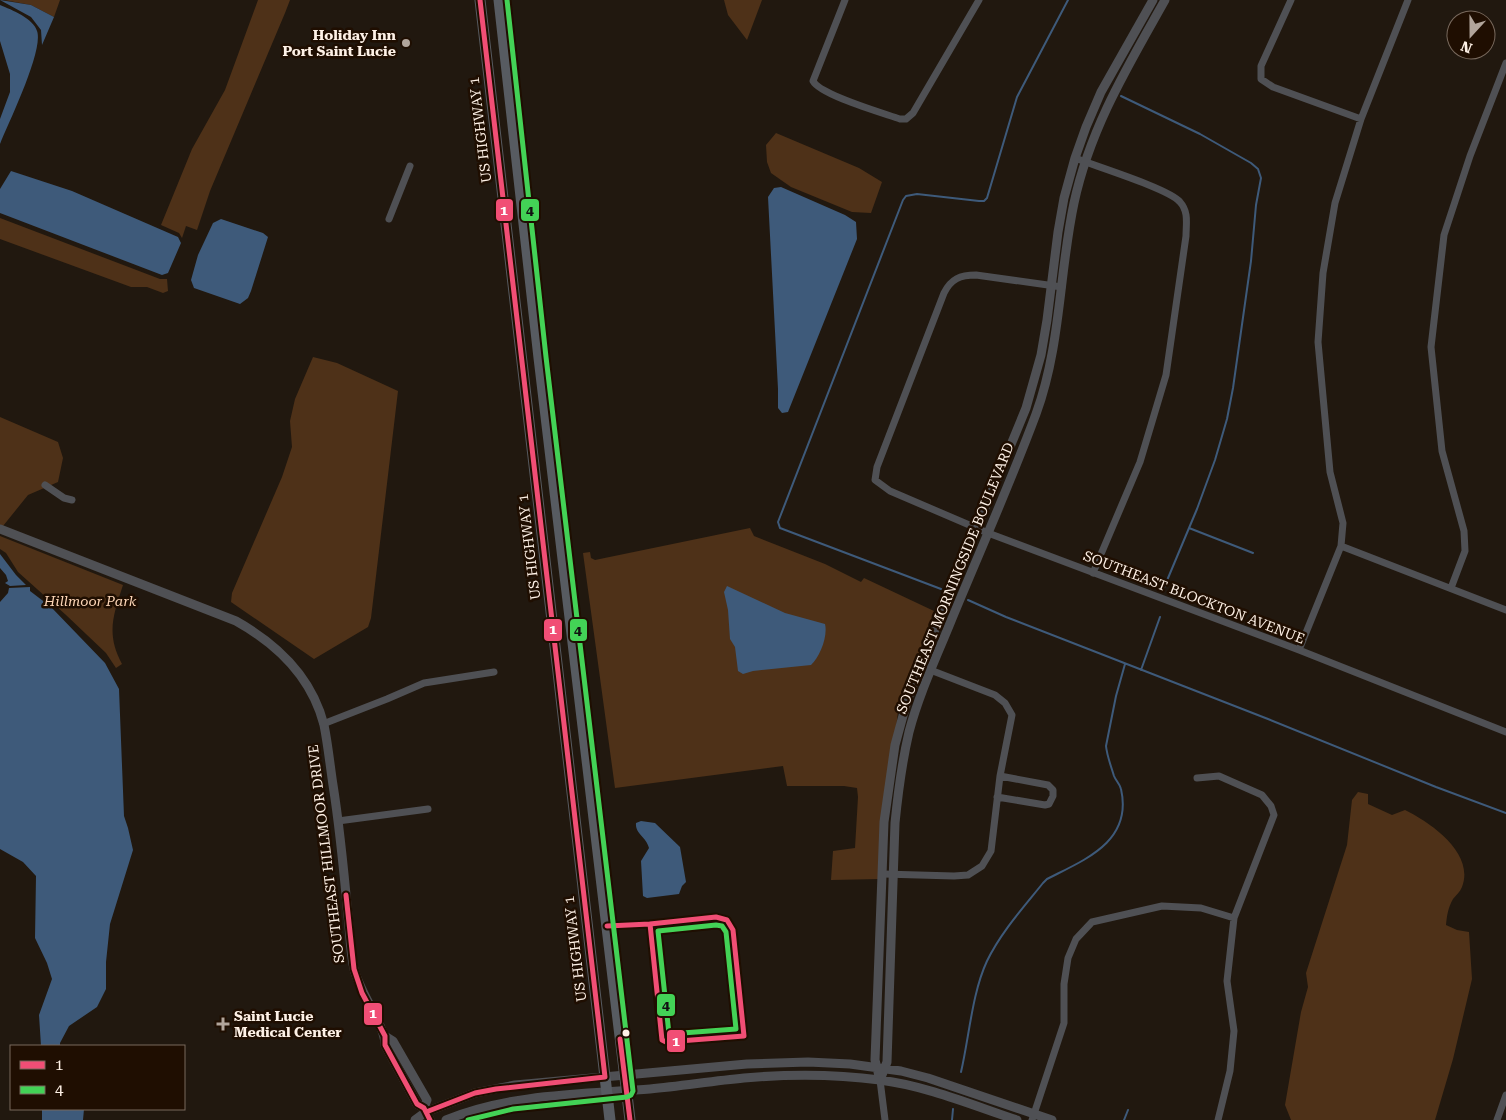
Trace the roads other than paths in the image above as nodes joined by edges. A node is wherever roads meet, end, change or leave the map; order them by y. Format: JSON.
{"nodes":[{"id":1,"x":480,"y":0,"type":"edge"},
{"id":2,"x":499,"y":0,"type":"edge"},
{"id":3,"x":844,"y":0,"type":"edge"},
{"id":4,"x":979,"y":0,"type":"edge"},
{"id":5,"x":1153,"y":0,"type":"edge"},
{"id":6,"x":1165,"y":0,"type":"edge"},
{"id":7,"x":1291,"y":0,"type":"edge"},
{"id":8,"x":1408,"y":0,"type":"edge"},
{"id":9,"x":1118,"y":63,"type":"junction"},
{"id":10,"x":1506,"y":63,"type":"edge"},
{"id":11,"x":1126,"y":69,"type":"junction"},
{"id":12,"x":1361,"y":119,"type":"junction"},
{"id":13,"x":1075,"y":158,"type":"junction"},
{"id":14,"x":1085,"y":162,"type":"junction"},
{"id":15,"x":410,"y":166,"type":"dead end"},
{"id":16,"x":389,"y":219,"type":"dead end"},
{"id":17,"x":509,"y":244,"type":"junction"},
{"id":18,"x":530,"y":264,"type":"junction"},
{"id":19,"x":512,"y":275,"type":"junction"},
{"id":20,"x":1051,"y":285,"type":"junction"},
{"id":21,"x":1062,"y":287,"type":"junction"},
{"id":22,"x":533,"y":297,"type":"junction"},
{"id":23,"x":45,"y":485,"type":"dead end"},
{"id":24,"x":72,"y":500,"type":"dead end"},
{"id":25,"x":978,"y":528,"type":"junction"},
{"id":26,"x":0,"y":529,"type":"edge"},
{"id":27,"x":988,"y":532,"type":"junction"},
{"id":28,"x":1341,"y":546,"type":"junction"},
{"id":29,"x":1093,"y":572,"type":"junction"},
{"id":30,"x":1451,"y":588,"type":"junction"},
{"id":31,"x":1506,"y":610,"type":"edge"},
{"id":32,"x":1299,"y":650,"type":"junction"},
{"id":33,"x":557,"y":662,"type":"junction"},
{"id":34,"x":920,"y":666,"type":"junction"},
{"id":35,"x":931,"y":670,"type":"junction"},
{"id":36,"x":494,"y":672,"type":"dead end"},
{"id":37,"x":577,"y":678,"type":"junction"},
{"id":38,"x":559,"y":683,"type":"junction"},
{"id":39,"x":580,"y":706,"type":"junction"},
{"id":40,"x":323,"y":724,"type":"junction"},
{"id":41,"x":1506,"y":732,"type":"edge"},
{"id":42,"x":892,"y":765,"type":"junction"},
{"id":43,"x":902,"y":767,"type":"junction"},
{"id":44,"x":1000,"y":776,"type":"junction"},
{"id":45,"x":1197,"y":778,"type":"dead end"},
{"id":46,"x":997,"y":797,"type":"junction"},
{"id":47,"x":428,"y":809,"type":"dead end"},
{"id":48,"x":338,"y":821,"type":"junction"},
{"id":49,"x":883,"y":874,"type":"junction"},
{"id":50,"x":894,"y":874,"type":"junction"},
{"id":51,"x":1234,"y":918,"type":"junction"},
{"id":52,"x":879,"y":972,"type":"junction"},
{"id":53,"x":890,"y":972,"type":"junction"},
{"id":54,"x":882,"y":1069,"type":"junction"},
{"id":55,"x":625,"y":1075,"type":"junction"},
{"id":56,"x":605,"y":1077,"type":"junction"},
{"id":57,"x":880,"y":1080,"type":"junction"},
{"id":58,"x":626,"y":1090,"type":"junction"},
{"id":59,"x":606,"y":1092,"type":"junction"},
{"id":60,"x":1506,"y":1096,"type":"edge"},
{"id":61,"x":427,"y":1114,"type":"edge"},
{"id":62,"x":1033,"y":1117,"type":"edge"},
{"id":63,"x":415,"y":1120,"type":"edge"},
{"id":64,"x":446,"y":1120,"type":"edge"},
{"id":65,"x":610,"y":1120,"type":"edge"},
{"id":66,"x":630,"y":1120,"type":"edge"},
{"id":67,"x":885,"y":1120,"type":"edge"},
{"id":68,"x":1017,"y":1120,"type":"edge"},
{"id":69,"x":1052,"y":1120,"type":"edge"},
{"id":70,"x":1218,"y":1120,"type":"edge"},
{"id":71,"x":1497,"y":1120,"type":"edge"}],
"edges":[{"from":1,"to":17,"type":"main road","name":"US HIGHWAY 1"},
{"from":2,"to":18,"type":"main road"},
{"from":3,"to":4,"type":"street"},
{"from":5,"to":9,"type":"street","name":"SOUTHEAST MORNINGSIDE BOULEVARD"},
{"from":6,"to":11,"type":"street","name":"SOUTHEAST MORNINGSIDE BOULEVARD"},
{"from":7,"to":12,"type":"street"},
{"from":8,"to":12,"type":"street"},
{"from":9,"to":11,"type":"street"},
{"from":9,"to":13,"type":"street","name":"SOUTHEAST MORNINGSIDE BOULEVARD"},
{"from":10,"to":30,"type":"street"},
{"from":11,"to":14,"type":"street","name":"SOUTHEAST MORNINGSIDE BOULEVARD"},
{"from":12,"to":28,"type":"street"},
{"from":13,"to":14,"type":"street"},
{"from":13,"to":20,"type":"street","name":"SOUTHEAST MORNINGSIDE BOULEVARD"},
{"from":14,"to":21,"type":"street","name":"SOUTHEAST MORNINGSIDE BOULEVARD"},
{"from":14,"to":29,"type":"street"},
{"from":15,"to":16,"type":"street"},
{"from":17,"to":18,"type":"main road"},
{"from":17,"to":19,"type":"main road","name":"US HIGHWAY 1"},
{"from":18,"to":22,"type":"main road"},
{"from":19,"to":22,"type":"main road"},
{"from":19,"to":33,"type":"main road","name":"US HIGHWAY 1"},
{"from":20,"to":21,"type":"street"},
{"from":20,"to":25,"type":"street","name":"SOUTHEAST MORNINGSIDE BOULEVARD"},
{"from":20,"to":25,"type":"street","name":"SOUTHEAST BLOCKTON AVENUE"},
{"from":21,"to":27,"type":"street","name":"SOUTHEAST MORNINGSIDE BOULEVARD"},
{"from":22,"to":37,"type":"main road"},
{"from":23,"to":24,"type":"street"},
{"from":25,"to":27,"type":"street","name":"SOUTHEAST BLOCKTON AVENUE"},
{"from":25,"to":34,"type":"street","name":"SOUTHEAST MORNINGSIDE BOULEVARD"},
{"from":26,"to":40,"type":"street","name":"SOUTHEAST HILLMOOR DRIVE"},
{"from":27,"to":29,"type":"street","name":"SOUTHEAST BLOCKTON AVENUE"},
{"from":27,"to":35,"type":"street","name":"SOUTHEAST MORNINGSIDE BOULEVARD"},
{"from":28,"to":30,"type":"street"},
{"from":28,"to":32,"type":"street"},
{"from":29,"to":32,"type":"street","name":"SOUTHEAST BLOCKTON AVENUE"},
{"from":30,"to":31,"type":"street"},
{"from":32,"to":41,"type":"street","name":"SOUTHEAST BLOCKTON AVENUE"},
{"from":33,"to":37,"type":"main road"},
{"from":33,"to":38,"type":"main road","name":"US HIGHWAY 1"},
{"from":34,"to":35,"type":"street"},
{"from":34,"to":42,"type":"street","name":"SOUTHEAST MORNINGSIDE BOULEVARD"},
{"from":35,"to":43,"type":"street","name":"SOUTHEAST MORNINGSIDE BOULEVARD"},
{"from":35,"to":44,"type":"street"},
{"from":36,"to":40,"type":"street"},
{"from":37,"to":39,"type":"main road"},
{"from":38,"to":39,"type":"main road"},
{"from":38,"to":56,"type":"main road","name":"US HIGHWAY 1"},
{"from":39,"to":55,"type":"main road"},
{"from":40,"to":48,"type":"street","name":"SOUTHEAST HILLMOOR DRIVE"},
{"from":42,"to":43,"type":"street"},
{"from":42,"to":49,"type":"street","name":"SOUTHEAST MORNINGSIDE BOULEVARD"},
{"from":43,"to":50,"type":"street","name":"SOUTHEAST MORNINGSIDE BOULEVARD"},
{"from":44,"to":46,"type":"street"},
{"from":44,"to":46,"type":"street"},
{"from":45,"to":51,"type":"street"},
{"from":46,"to":50,"type":"street"},
{"from":47,"to":48,"type":"street"},
{"from":48,"to":61,"type":"street","name":"SOUTHEAST HILLMOOR DRIVE"},
{"from":49,"to":50,"type":"street"},
{"from":49,"to":52,"type":"street","name":"SOUTHEAST MORNINGSIDE BOULEVARD"},
{"from":50,"to":53,"type":"street","name":"SOUTHEAST MORNINGSIDE BOULEVARD"},
{"from":51,"to":62,"type":"street"},
{"from":51,"to":70,"type":"street"},
{"from":52,"to":53,"type":"street"},
{"from":52,"to":54,"type":"street","name":"SOUTHEAST MORNINGSIDE BOULEVARD"},
{"from":53,"to":54,"type":"street","name":"SOUTHEAST MORNINGSIDE BOULEVARD"},
{"from":54,"to":55,"type":"street"},
{"from":54,"to":57,"type":"street","name":"SOUTHEAST MORNINGSIDE BOULEVARD"},
{"from":54,"to":62,"type":"street"},
{"from":55,"to":56,"type":"street"},
{"from":55,"to":58,"type":"main road"},
{"from":56,"to":59,"type":"main road","name":"US HIGHWAY 1"},
{"from":56,"to":61,"type":"street"},
{"from":57,"to":58,"type":"street"},
{"from":57,"to":67,"type":"street"},
{"from":57,"to":68,"type":"street"},
{"from":58,"to":59,"type":"street"},
{"from":58,"to":66,"type":"main road"},
{"from":59,"to":64,"type":"street"},
{"from":59,"to":65,"type":"main road","name":"US HIGHWAY 1"},
{"from":60,"to":71,"type":"street"},
{"from":61,"to":63,"type":"street"},
{"from":62,"to":69,"type":"street"}]}
